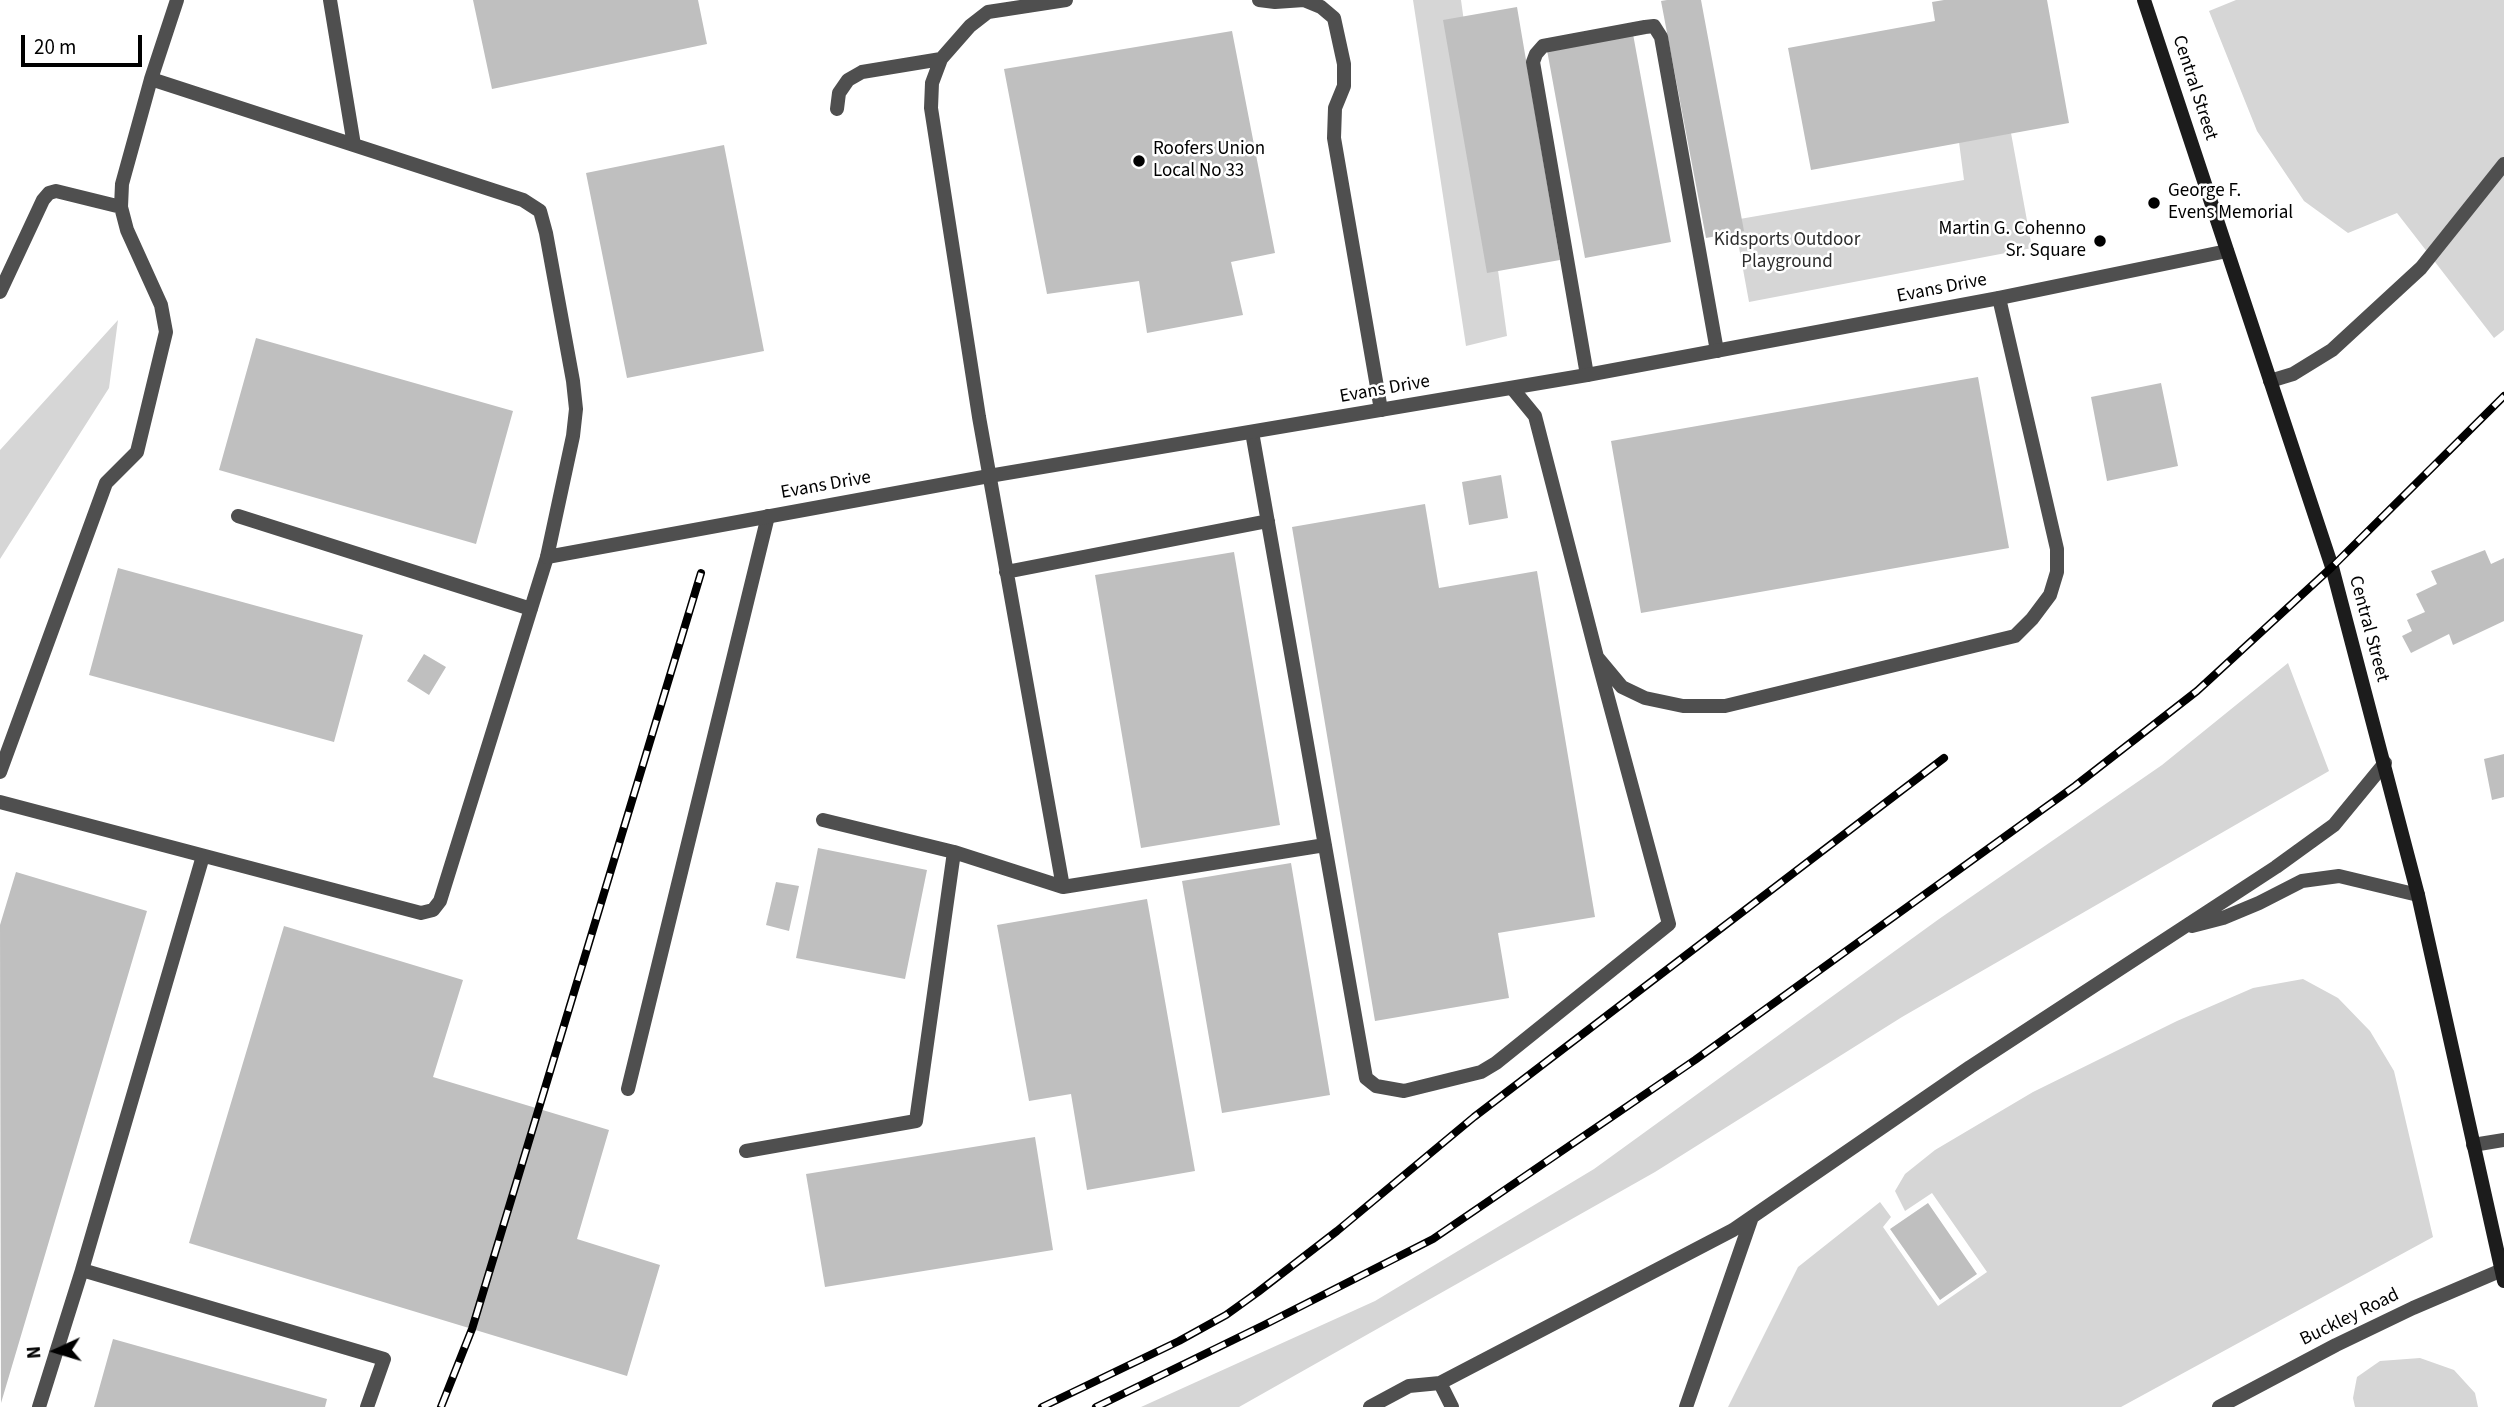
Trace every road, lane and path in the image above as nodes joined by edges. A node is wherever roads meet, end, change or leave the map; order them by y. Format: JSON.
{"nodes":[{"id":1,"x":177,"y":0,"type":"edge"},
{"id":2,"x":330,"y":0,"type":"edge"},
{"id":3,"x":1066,"y":0,"type":"edge"},
{"id":4,"x":1259,"y":0,"type":"edge"},
{"id":5,"x":2144,"y":0,"type":"edge"},
{"id":6,"x":941,"y":59,"type":"junction"},
{"id":7,"x":151,"y":79,"type":"junction"},
{"id":8,"x":837,"y":109,"type":"dead end"},
{"id":9,"x":354,"y":145,"type":"junction"},
{"id":10,"x":2504,"y":164,"type":"edge"},
{"id":11,"x":121,"y":207,"type":"junction"},
{"id":12,"x":2227,"y":251,"type":"junction"},
{"id":13,"x":0,"y":292,"type":"edge"},
{"id":14,"x":1999,"y":298,"type":"junction"},
{"id":15,"x":1717,"y":351,"type":"junction"},
{"id":16,"x":1587,"y":375,"type":"junction"},
{"id":17,"x":2270,"y":381,"type":"junction"},
{"id":18,"x":1512,"y":388,"type":"junction"},
{"id":19,"x":1381,"y":410,"type":"junction"},
{"id":20,"x":1252,"y":432,"type":"junction"},
{"id":21,"x":989,"y":476,"type":"junction"},
{"id":22,"x":238,"y":516,"type":"dead end"},
{"id":23,"x":768,"y":516,"type":"junction"},
{"id":24,"x":1268,"y":521,"type":"junction"},
{"id":25,"x":547,"y":556,"type":"junction"},
{"id":26,"x":1006,"y":572,"type":"junction"},
{"id":27,"x":531,"y":609,"type":"junction"},
{"id":28,"x":1597,"y":657,"type":"junction"},
{"id":29,"x":2385,"y":763,"type":"junction"},
{"id":30,"x":0,"y":772,"type":"edge"},
{"id":31,"x":0,"y":802,"type":"edge"},
{"id":32,"x":823,"y":820,"type":"dead end"},
{"id":33,"x":1325,"y":845,"type":"junction"},
{"id":34,"x":954,"y":852,"type":"junction"},
{"id":35,"x":203,"y":856,"type":"junction"},
{"id":36,"x":1063,"y":887,"type":"junction"},
{"id":37,"x":2418,"y":895,"type":"junction"},
{"id":38,"x":2180,"y":929,"type":"junction"},
{"id":39,"x":628,"y":1089,"type":"dead end"},
{"id":40,"x":2504,"y":1140,"type":"edge"},
{"id":41,"x":2473,"y":1145,"type":"junction"},
{"id":42,"x":746,"y":1151,"type":"dead end"},
{"id":43,"x":1752,"y":1217,"type":"junction"},
{"id":44,"x":82,"y":1270,"type":"junction"},
{"id":45,"x":2503,"y":1274,"type":"edge"},
{"id":46,"x":1440,"y":1383,"type":"junction"},
{"id":47,"x":39,"y":1407,"type":"edge"},
{"id":48,"x":367,"y":1407,"type":"edge"},
{"id":49,"x":1370,"y":1407,"type":"edge"},
{"id":50,"x":1452,"y":1407,"type":"edge"},
{"id":51,"x":1686,"y":1407,"type":"edge"},
{"id":52,"x":2219,"y":1407,"type":"edge"}],
"edges":[{"from":1,"to":7,"type":"street"},
{"from":2,"to":9,"type":"street"},
{"from":3,"to":6,"type":"street"},
{"from":4,"to":19,"type":"street"},
{"from":5,"to":12,"type":"main road","name":"Central Street"},
{"from":6,"to":8,"type":"street"},
{"from":6,"to":21,"type":"street"},
{"from":7,"to":9,"type":"street"},
{"from":7,"to":11,"type":"street"},
{"from":9,"to":25,"type":"street"},
{"from":10,"to":17,"type":"street"},
{"from":11,"to":13,"type":"street"},
{"from":11,"to":30,"type":"street"},
{"from":12,"to":14,"type":"street","name":"Evans Drive"},
{"from":12,"to":17,"type":"main road","name":"Central Street"},
{"from":14,"to":15,"type":"street","name":"Evans Drive"},
{"from":14,"to":28,"type":"street"},
{"from":15,"to":16,"type":"street","name":"Evans Drive"},
{"from":15,"to":16,"type":"street"},
{"from":16,"to":18,"type":"street","name":"Evans Drive"},
{"from":17,"to":29,"type":"main road","name":"Central Street"},
{"from":18,"to":19,"type":"street","name":"Evans Drive"},
{"from":18,"to":28,"type":"street"},
{"from":19,"to":20,"type":"street","name":"Evans Drive"},
{"from":20,"to":21,"type":"street","name":"Evans Drive"},
{"from":20,"to":24,"type":"street"},
{"from":21,"to":23,"type":"street","name":"Evans Drive"},
{"from":21,"to":26,"type":"street"},
{"from":22,"to":27,"type":"street"},
{"from":23,"to":25,"type":"street","name":"Evans Drive"},
{"from":23,"to":39,"type":"street"},
{"from":24,"to":26,"type":"street"},
{"from":24,"to":33,"type":"street"},
{"from":25,"to":27,"type":"street"},
{"from":26,"to":36,"type":"street"},
{"from":27,"to":35,"type":"street"},
{"from":28,"to":33,"type":"street"},
{"from":29,"to":37,"type":"main road","name":"Central Street"},
{"from":29,"to":38,"type":"street"},
{"from":31,"to":35,"type":"street"},
{"from":32,"to":34,"type":"street"},
{"from":33,"to":36,"type":"street"},
{"from":34,"to":36,"type":"street"},
{"from":34,"to":42,"type":"street"},
{"from":35,"to":44,"type":"street"},
{"from":37,"to":38,"type":"street"},
{"from":37,"to":41,"type":"main road","name":"Central Street"},
{"from":38,"to":43,"type":"street"},
{"from":40,"to":41,"type":"street"},
{"from":41,"to":45,"type":"main road","name":"Central Street"},
{"from":43,"to":46,"type":"street"},
{"from":43,"to":51,"type":"street"},
{"from":44,"to":47,"type":"street"},
{"from":44,"to":48,"type":"street"},
{"from":45,"to":52,"type":"street","name":"Buckley Road"},
{"from":46,"to":49,"type":"street"},
{"from":46,"to":50,"type":"street"}]}
